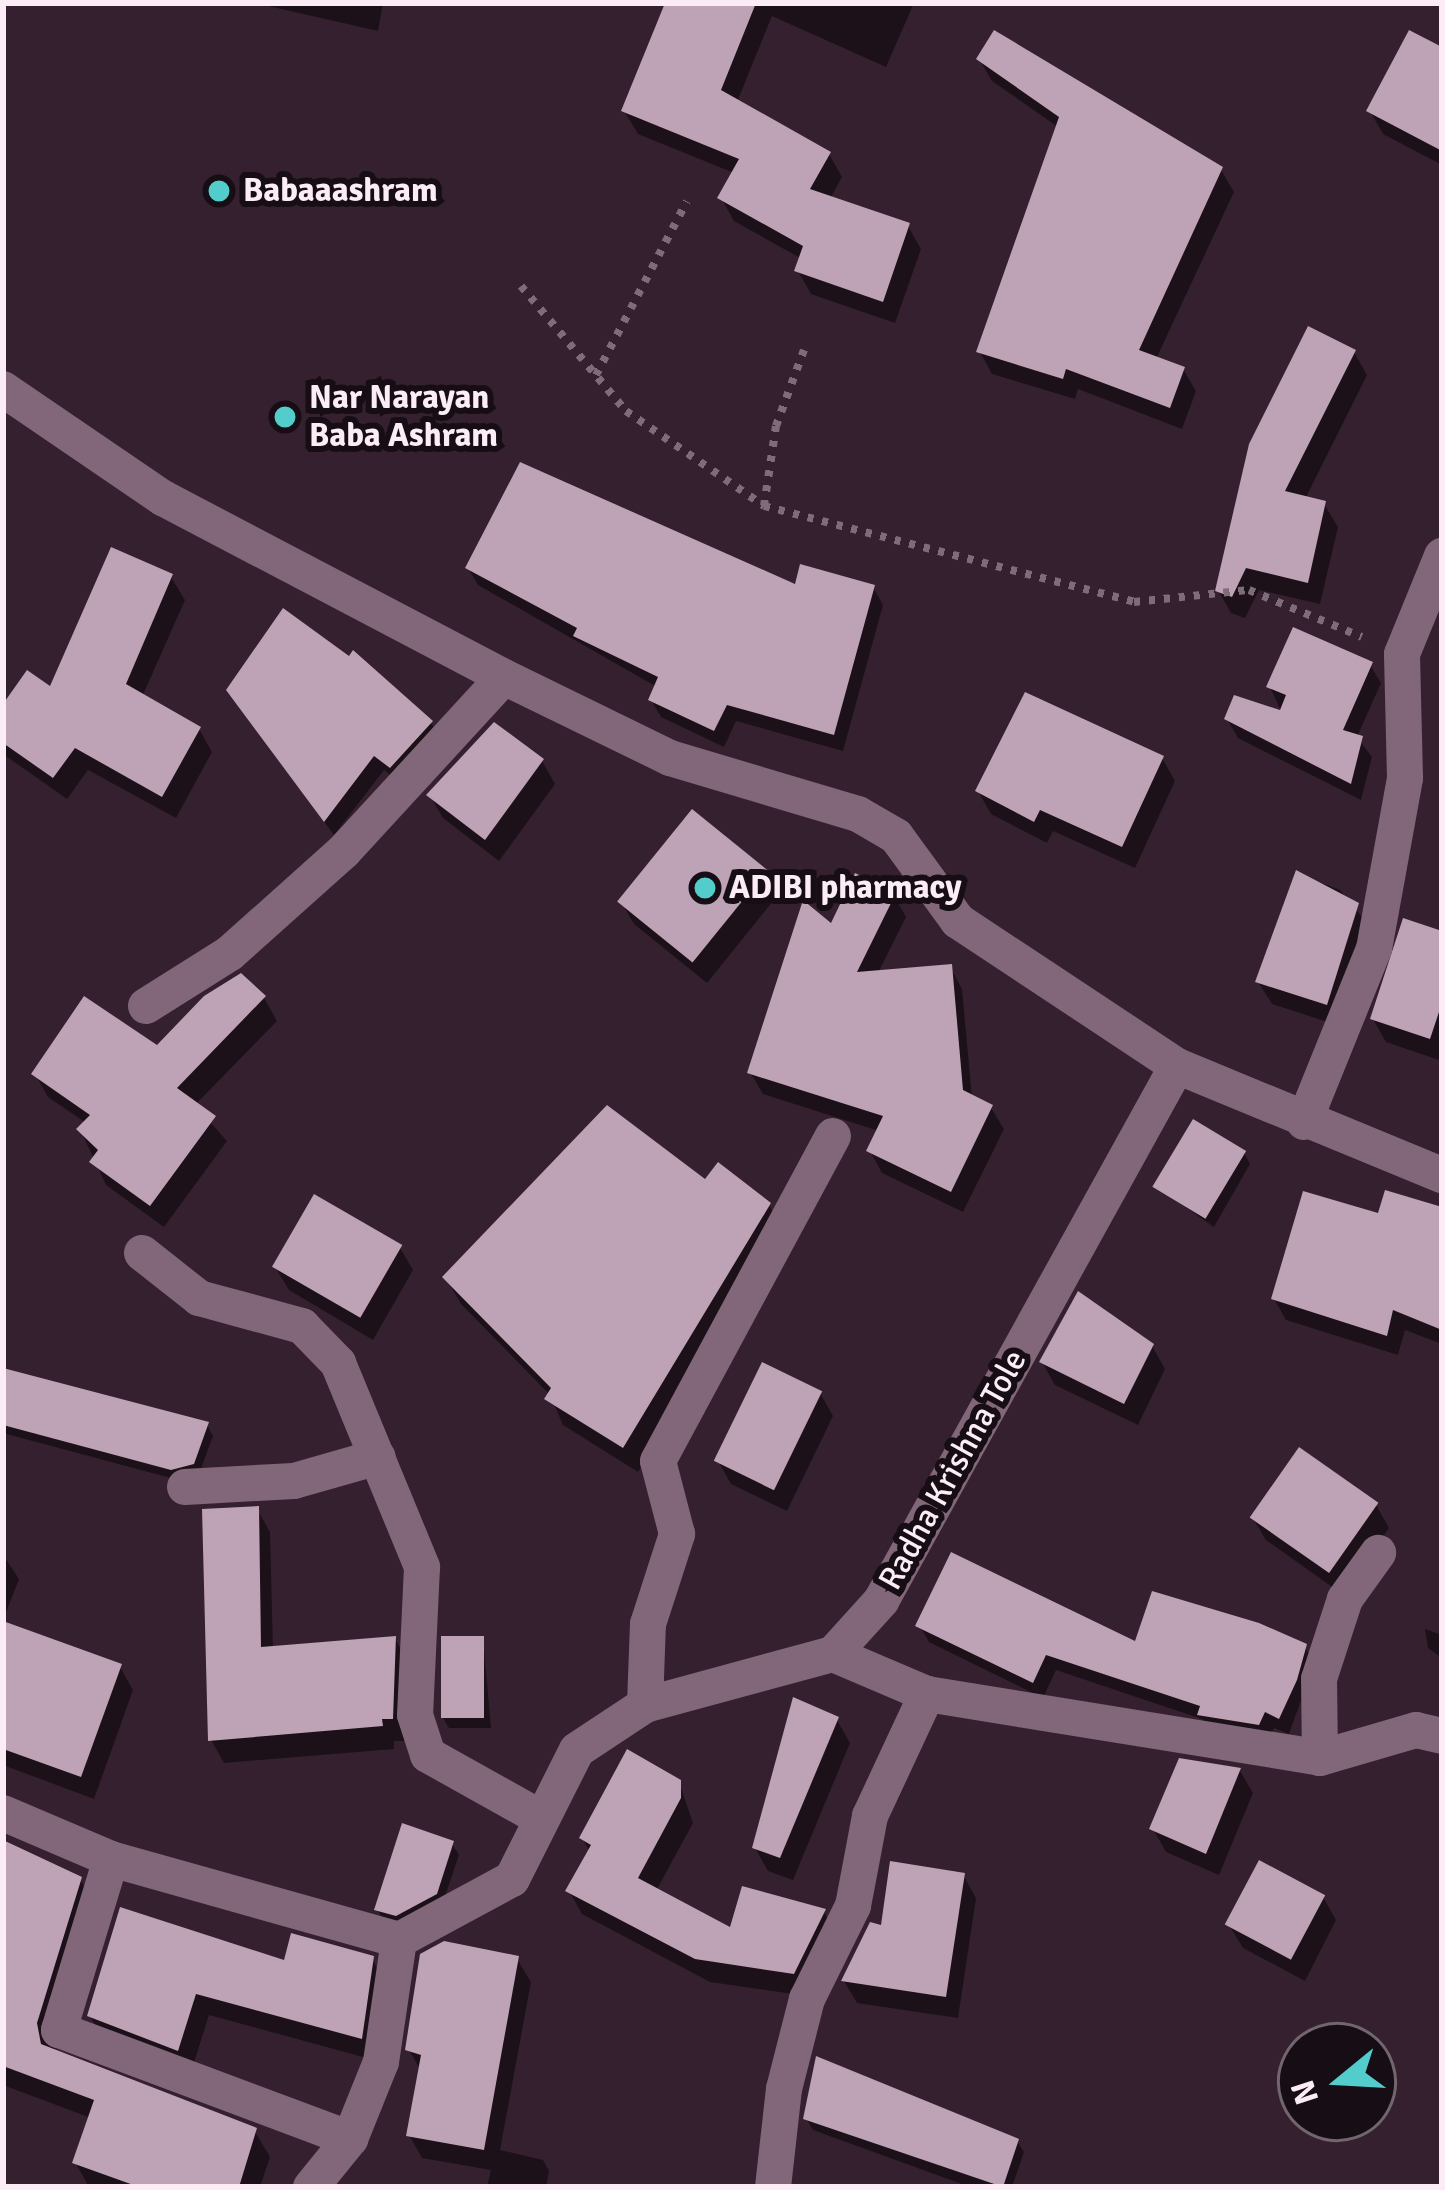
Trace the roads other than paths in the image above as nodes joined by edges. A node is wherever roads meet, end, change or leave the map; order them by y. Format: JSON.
{"nodes":[{"id":1,"x":3,"y":389,"type":"edge"},
{"id":2,"x":1442,"y":556,"type":"edge"},
{"id":3,"x":504,"y":677,"type":"junction"},
{"id":4,"x":146,"y":1006,"type":"dead end"},
{"id":5,"x":1177,"y":1066,"type":"junction"},
{"id":6,"x":1304,"y":1122,"type":"junction"},
{"id":7,"x":833,"y":1136,"type":"dead end"},
{"id":8,"x":1442,"y":1175,"type":"edge"},
{"id":9,"x":142,"y":1253,"type":"dead end"},
{"id":10,"x":378,"y":1457,"type":"junction"},
{"id":11,"x":185,"y":1487,"type":"dead end"},
{"id":12,"x":1378,"y":1553,"type":"dead end"},
{"id":13,"x":833,"y":1654,"type":"junction"},
{"id":14,"x":927,"y":1694,"type":"junction"},
{"id":15,"x":645,"y":1705,"type":"junction"},
{"id":16,"x":1442,"y":1736,"type":"edge"},
{"id":17,"x":1320,"y":1758,"type":"junction"},
{"id":18,"x":3,"y":1813,"type":"edge"},
{"id":19,"x":539,"y":1816,"type":"junction"},
{"id":20,"x":111,"y":1858,"type":"junction"},
{"id":21,"x":399,"y":1940,"type":"junction"},
{"id":22,"x":350,"y":2139,"type":"junction"},
{"id":23,"x":311,"y":2187,"type":"edge"},
{"id":24,"x":773,"y":2187,"type":"edge"}],
"edges":[{"from":1,"to":3,"type":"street"},
{"from":2,"to":6,"type":"street"},
{"from":3,"to":4,"type":"street"},
{"from":3,"to":5,"type":"street"},
{"from":5,"to":6,"type":"street"},
{"from":5,"to":13,"type":"street","name":"Radha Krishna Tole"},
{"from":6,"to":8,"type":"street"},
{"from":7,"to":15,"type":"street"},
{"from":9,"to":10,"type":"street"},
{"from":10,"to":11,"type":"street"},
{"from":10,"to":19,"type":"street"},
{"from":12,"to":17,"type":"street"},
{"from":13,"to":14,"type":"street"},
{"from":13,"to":15,"type":"street"},
{"from":14,"to":17,"type":"street"},
{"from":14,"to":24,"type":"street"},
{"from":15,"to":19,"type":"street"},
{"from":16,"to":17,"type":"street"},
{"from":18,"to":20,"type":"street"},
{"from":19,"to":21,"type":"street"},
{"from":20,"to":21,"type":"street"},
{"from":20,"to":22,"type":"street"},
{"from":21,"to":22,"type":"street"},
{"from":22,"to":23,"type":"street"}]}
